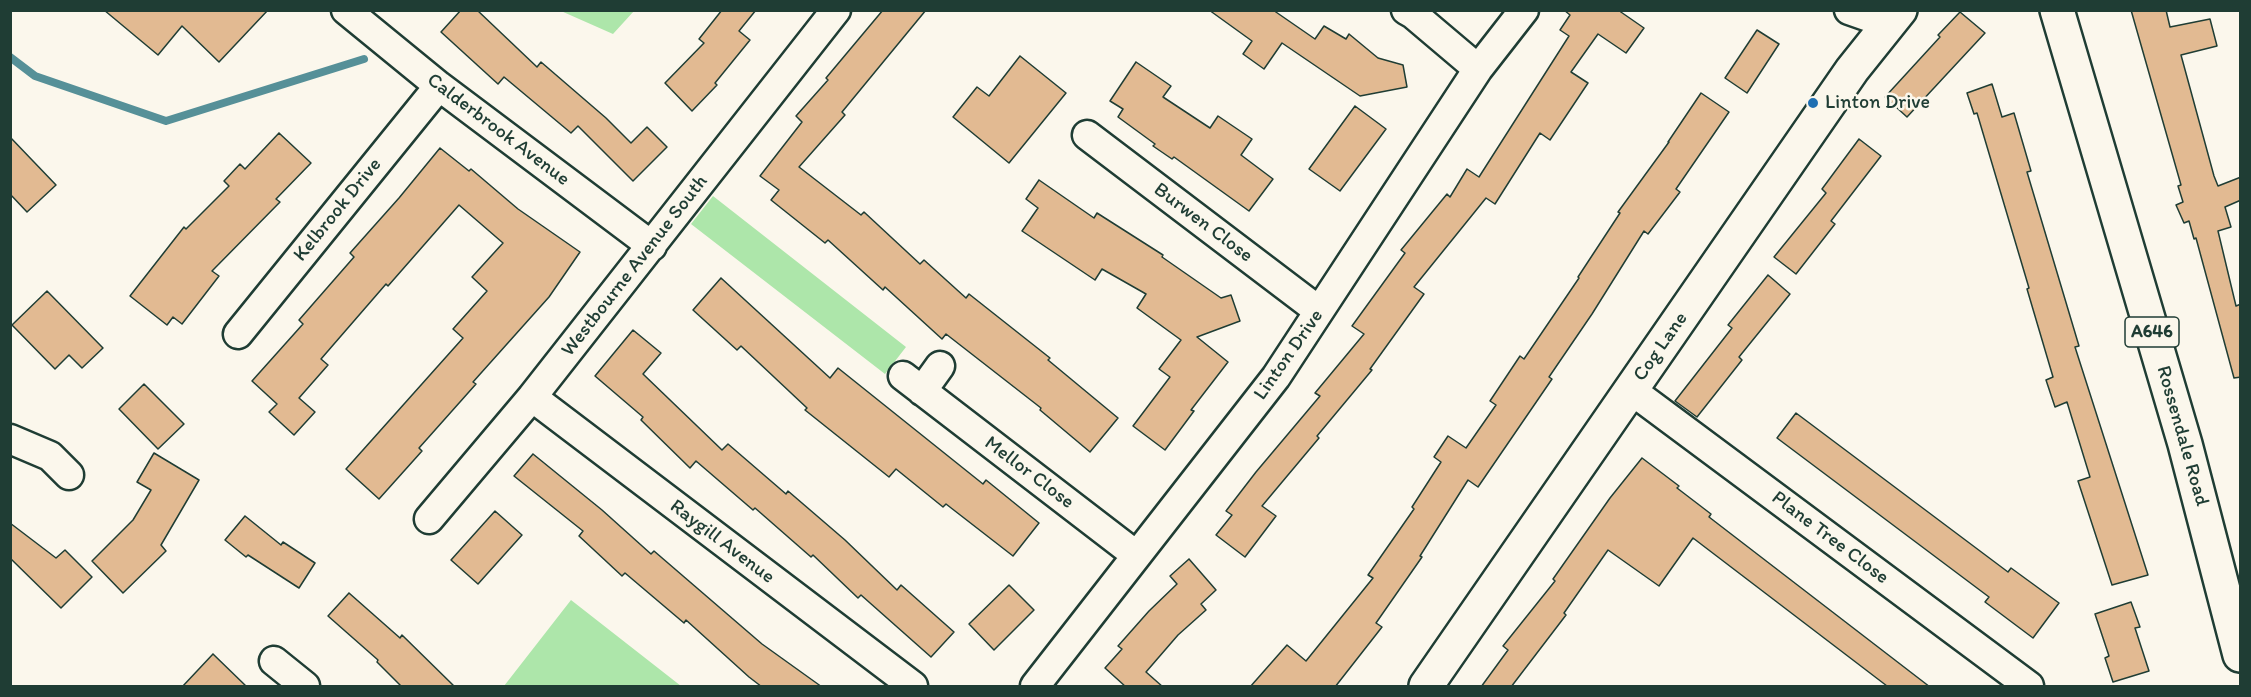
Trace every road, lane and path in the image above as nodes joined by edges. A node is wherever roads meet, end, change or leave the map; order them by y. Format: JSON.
{"nodes":[{"id":1,"x":346,"y":10,"type":"edge"},
{"id":2,"x":836,"y":10,"type":"edge"},
{"id":3,"x":1407,"y":10,"type":"edge"},
{"id":4,"x":1524,"y":10,"type":"edge"},
{"id":5,"x":1849,"y":10,"type":"edge"},
{"id":6,"x":2057,"y":10,"type":"edge"},
{"id":7,"x":1894,"y":17,"type":"edge"},
{"id":8,"x":1478,"y":69,"type":"junction"},
{"id":9,"x":439,"y":86,"type":"junction"},
{"id":10,"x":1087,"y":135,"type":"dead end"},
{"id":11,"x":652,"y":246,"type":"junction"},
{"id":12,"x":1319,"y":311,"type":"junction"},
{"id":13,"x":238,"y":334,"type":"dead end"},
{"id":14,"x":940,"y":366,"type":"dead end"},
{"id":15,"x":1631,"y":390,"type":"junction"},
{"id":16,"x":532,"y":397,"type":"junction"},
{"id":17,"x":10,"y":439,"type":"edge"},
{"id":18,"x":69,"y":475,"type":"dead end"},
{"id":19,"x":429,"y":519,"type":"dead end"},
{"id":20,"x":1136,"y":555,"type":"junction"},
{"id":21,"x":2241,"y":655,"type":"edge"},
{"id":22,"x":274,"y":661,"type":"dead end"},
{"id":23,"x":298,"y":685,"type":"edge"},
{"id":24,"x":913,"y":687,"type":"edge"},
{"id":25,"x":1035,"y":687,"type":"edge"},
{"id":26,"x":1426,"y":687,"type":"edge"},
{"id":27,"x":2029,"y":687,"type":"edge"}],
"edges":[{"from":1,"to":9,"type":"street","name":"Calderbrook Avenue"},
{"from":2,"to":11,"type":"street","name":"Westbourne Avenue South"},
{"from":3,"to":8,"type":"street"},
{"from":4,"to":8,"type":"street","name":"Linton Drive"},
{"from":5,"to":7,"type":"street"},
{"from":6,"to":21,"type":"main road","name":"Rossendale Road","number":"A646"},
{"from":7,"to":15,"type":"main road","name":"Cog Lane"},
{"from":8,"to":12,"type":"street","name":"Linton Drive"},
{"from":9,"to":11,"type":"street","name":"Calderbrook Avenue"},
{"from":9,"to":13,"type":"street","name":"Kelbrook Drive"},
{"from":10,"to":12,"type":"street","name":"Burwen Close"},
{"from":11,"to":16,"type":"street","name":"Westbourne Avenue South"},
{"from":12,"to":20,"type":"street","name":"Linton Drive"},
{"from":14,"to":20,"type":"street","name":"Mellor Close"},
{"from":15,"to":26,"type":"main road","name":"Cog Lane"},
{"from":15,"to":27,"type":"street","name":"Plane Tree Close"},
{"from":16,"to":19,"type":"street","name":"Westbourne Avenue South"},
{"from":16,"to":24,"type":"street","name":"Raygill Avenue"},
{"from":17,"to":18,"type":"street"},
{"from":20,"to":25,"type":"street","name":"Linton Drive"},
{"from":22,"to":23,"type":"street"}]}
